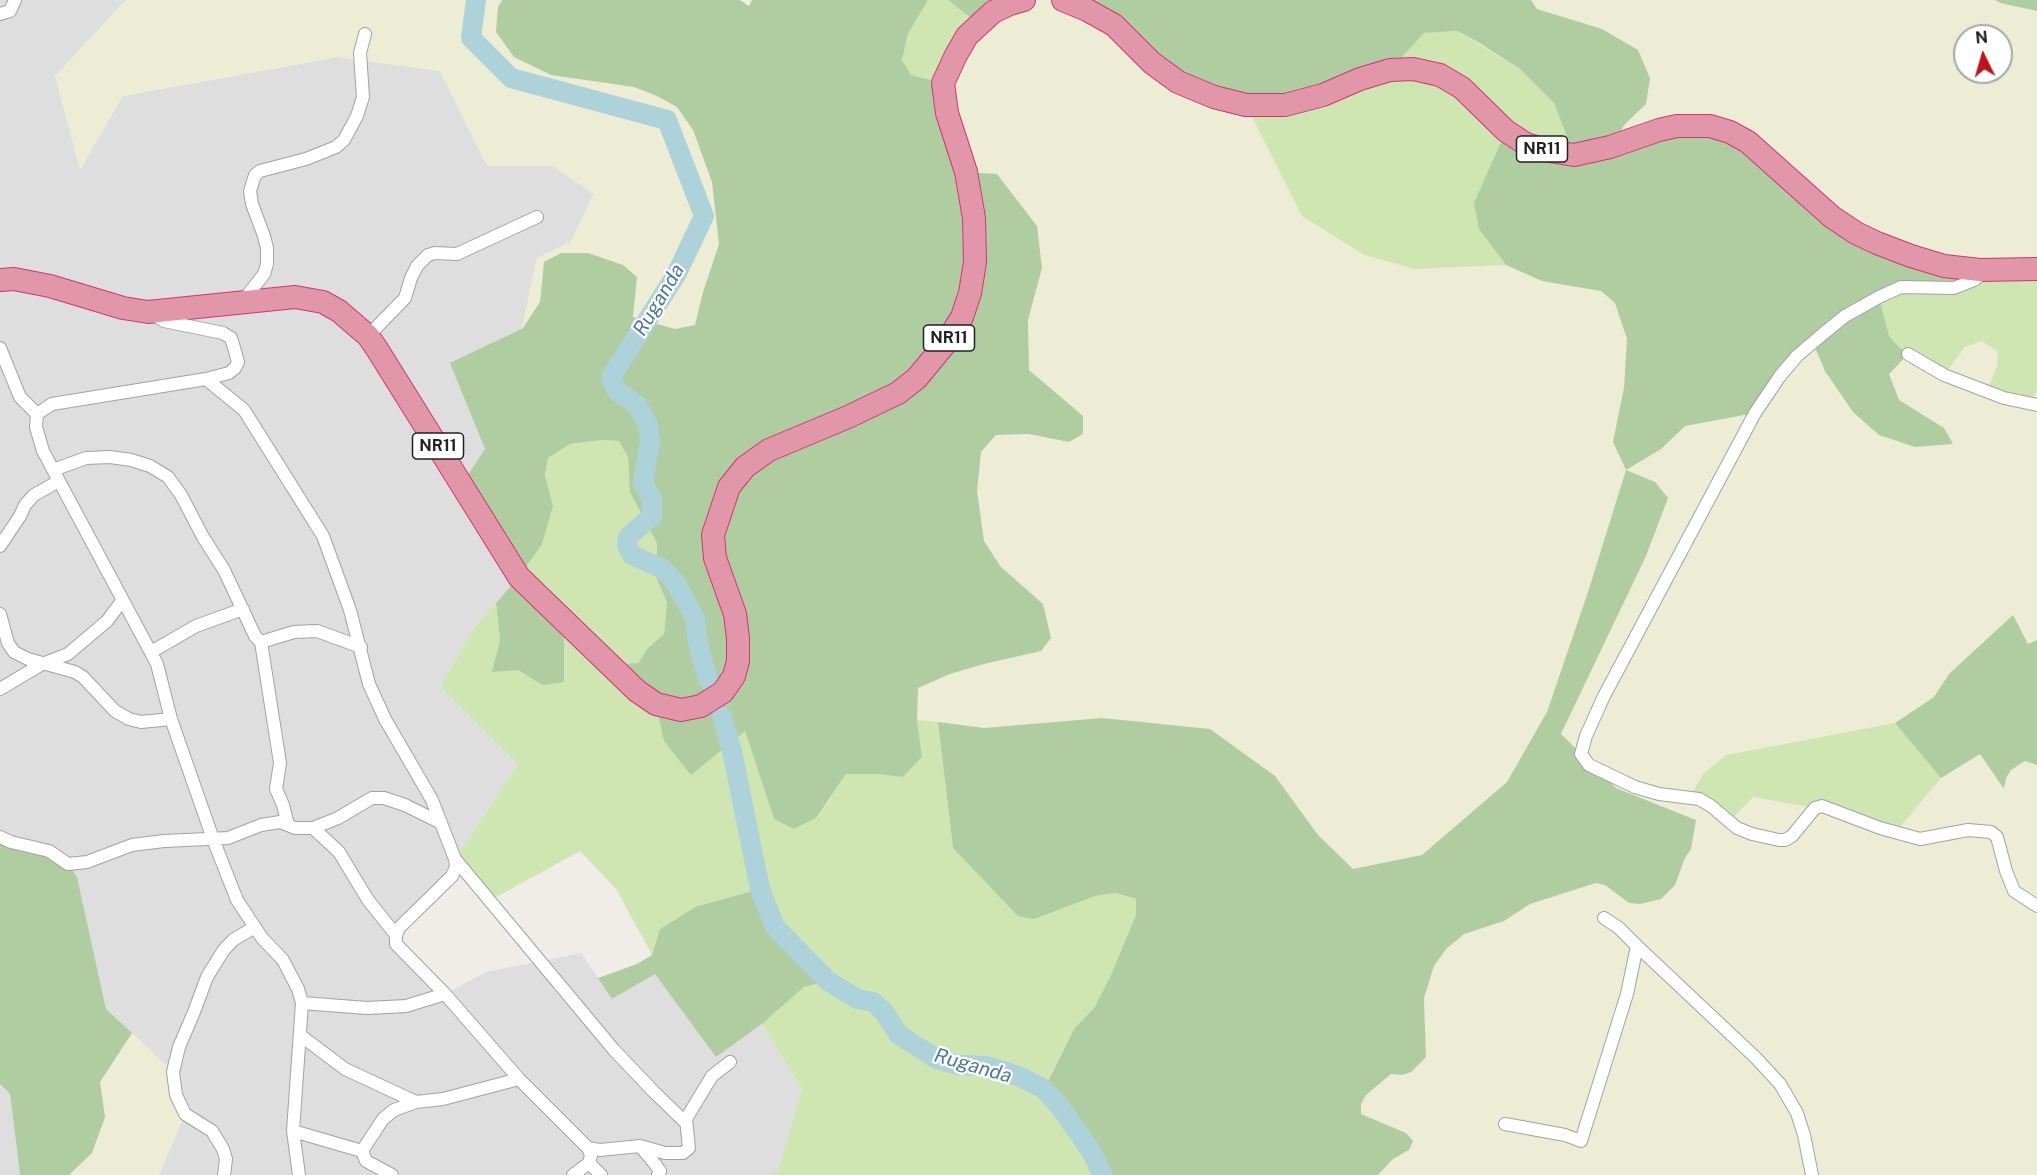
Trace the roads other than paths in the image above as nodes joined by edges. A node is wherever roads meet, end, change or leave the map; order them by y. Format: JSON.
{"nodes":[{"id":1,"x":15,"y":0,"type":"edge"},
{"id":2,"x":1024,"y":0,"type":"edge"},
{"id":3,"x":1063,"y":0,"type":"edge"},
{"id":4,"x":0,"y":14,"type":"edge"},
{"id":5,"x":365,"y":34,"type":"dead end"},
{"id":6,"x":537,"y":217,"type":"dead end"},
{"id":7,"x":2037,"y":269,"type":"edge"},
{"id":8,"x":1980,"y":270,"type":"junction"},
{"id":9,"x":0,"y":280,"type":"edge"},
{"id":10,"x":243,"y":302,"type":"junction"},
{"id":11,"x":148,"y":312,"type":"junction"},
{"id":12,"x":368,"y":336,"type":"junction"},
{"id":13,"x":0,"y":348,"type":"edge"},
{"id":14,"x":1908,"y":354,"type":"dead end"},
{"id":15,"x":206,"y":379,"type":"junction"},
{"id":16,"x":2037,"y":405,"type":"edge"},
{"id":17,"x":37,"y":414,"type":"junction"},
{"id":18,"x":56,"y":475,"type":"junction"},
{"id":19,"x":0,"y":546,"type":"edge"},
{"id":20,"x":122,"y":601,"type":"junction"},
{"id":21,"x":243,"y":609,"type":"junction"},
{"id":22,"x":0,"y":614,"type":"edge"},
{"id":23,"x":261,"y":642,"type":"junction"},
{"id":24,"x":361,"y":647,"type":"junction"},
{"id":25,"x":150,"y":652,"type":"junction"},
{"id":26,"x":42,"y":664,"type":"junction"},
{"id":27,"x":0,"y":689,"type":"edge"},
{"id":28,"x":171,"y":719,"type":"junction"},
{"id":29,"x":441,"y":823,"type":"junction"},
{"id":30,"x":288,"y":825,"type":"junction"},
{"id":31,"x":313,"y":828,"type":"junction"},
{"id":32,"x":0,"y":837,"type":"edge"},
{"id":33,"x":213,"y":839,"type":"junction"},
{"id":34,"x":455,"y":859,"type":"junction"},
{"id":35,"x":2037,"y":906,"type":"edge"},
{"id":36,"x":1604,"y":918,"type":"dead end"},
{"id":37,"x":255,"y":927,"type":"junction"},
{"id":38,"x":396,"y":935,"type":"junction"},
{"id":39,"x":1637,"y":946,"type":"junction"},
{"id":40,"x":445,"y":994,"type":"junction"},
{"id":41,"x":302,"y":1003,"type":"junction"},
{"id":42,"x":300,"y":1035,"type":"junction"},
{"id":43,"x":730,"y":1062,"type":"dead end"},
{"id":44,"x":519,"y":1079,"type":"junction"},
{"id":45,"x":416,"y":1102,"type":"junction"},
{"id":46,"x":686,"y":1123,"type":"junction"},
{"id":47,"x":1505,"y":1124,"type":"dead end"},
{"id":48,"x":293,"y":1131,"type":"junction"},
{"id":49,"x":640,"y":1146,"type":"junction"},
{"id":50,"x":588,"y":1148,"type":"junction"},
{"id":51,"x":363,"y":1150,"type":"junction"},
{"id":52,"x":589,"y":1163,"type":"junction"},
{"id":53,"x":224,"y":1175,"type":"edge"},
{"id":54,"x":298,"y":1175,"type":"edge"},
{"id":55,"x":392,"y":1175,"type":"edge"},
{"id":56,"x":573,"y":1175,"type":"edge"},
{"id":57,"x":601,"y":1175,"type":"edge"},
{"id":58,"x":658,"y":1175,"type":"edge"},
{"id":59,"x":1812,"y":1175,"type":"edge"}],
"edges":[{"from":1,"to":4,"type":"street"},
{"from":2,"to":12,"type":"highway","number":"NR11"},
{"from":3,"to":8,"type":"highway","number":"NR11"},
{"from":5,"to":10,"type":"street"},
{"from":6,"to":12,"type":"street"},
{"from":7,"to":8,"type":"highway","number":"NR11"},
{"from":8,"to":35,"type":"street"},
{"from":9,"to":11,"type":"highway","number":"NR11"},
{"from":10,"to":11,"type":"highway","number":"NR11"},
{"from":10,"to":12,"type":"highway","number":"NR11"},
{"from":11,"to":15,"type":"street"},
{"from":13,"to":17,"type":"street"},
{"from":14,"to":16,"type":"street"},
{"from":15,"to":17,"type":"street"},
{"from":15,"to":24,"type":"street"},
{"from":17,"to":18,"type":"street"},
{"from":18,"to":19,"type":"street"},
{"from":18,"to":20,"type":"street"},
{"from":18,"to":21,"type":"street"},
{"from":20,"to":25,"type":"street"},
{"from":20,"to":26,"type":"street"},
{"from":21,"to":23,"type":"street"},
{"from":21,"to":25,"type":"street"},
{"from":22,"to":26,"type":"street"},
{"from":23,"to":24,"type":"street"},
{"from":23,"to":30,"type":"street"},
{"from":24,"to":29,"type":"street"},
{"from":25,"to":28,"type":"street"},
{"from":26,"to":27,"type":"street"},
{"from":26,"to":28,"type":"street"},
{"from":28,"to":33,"type":"street"},
{"from":29,"to":31,"type":"street"},
{"from":29,"to":34,"type":"street"},
{"from":30,"to":31,"type":"street"},
{"from":30,"to":33,"type":"street"},
{"from":31,"to":38,"type":"street"},
{"from":32,"to":33,"type":"street"},
{"from":33,"to":37,"type":"street"},
{"from":34,"to":38,"type":"street"},
{"from":34,"to":46,"type":"street"},
{"from":36,"to":39,"type":"street"},
{"from":37,"to":41,"type":"street"},
{"from":37,"to":53,"type":"street"},
{"from":38,"to":40,"type":"street"},
{"from":39,"to":47,"type":"street"},
{"from":39,"to":59,"type":"street"},
{"from":40,"to":41,"type":"street"},
{"from":40,"to":44,"type":"street"},
{"from":41,"to":42,"type":"street"},
{"from":42,"to":45,"type":"street"},
{"from":42,"to":48,"type":"street"},
{"from":43,"to":46,"type":"street"},
{"from":44,"to":45,"type":"street"},
{"from":44,"to":50,"type":"street"},
{"from":45,"to":51,"type":"street"},
{"from":46,"to":49,"type":"street"},
{"from":48,"to":51,"type":"street"},
{"from":48,"to":54,"type":"street"},
{"from":49,"to":50,"type":"street"},
{"from":49,"to":58,"type":"street"},
{"from":50,"to":52,"type":"street"},
{"from":51,"to":55,"type":"street"},
{"from":52,"to":56,"type":"street"},
{"from":52,"to":57,"type":"street"}]}
